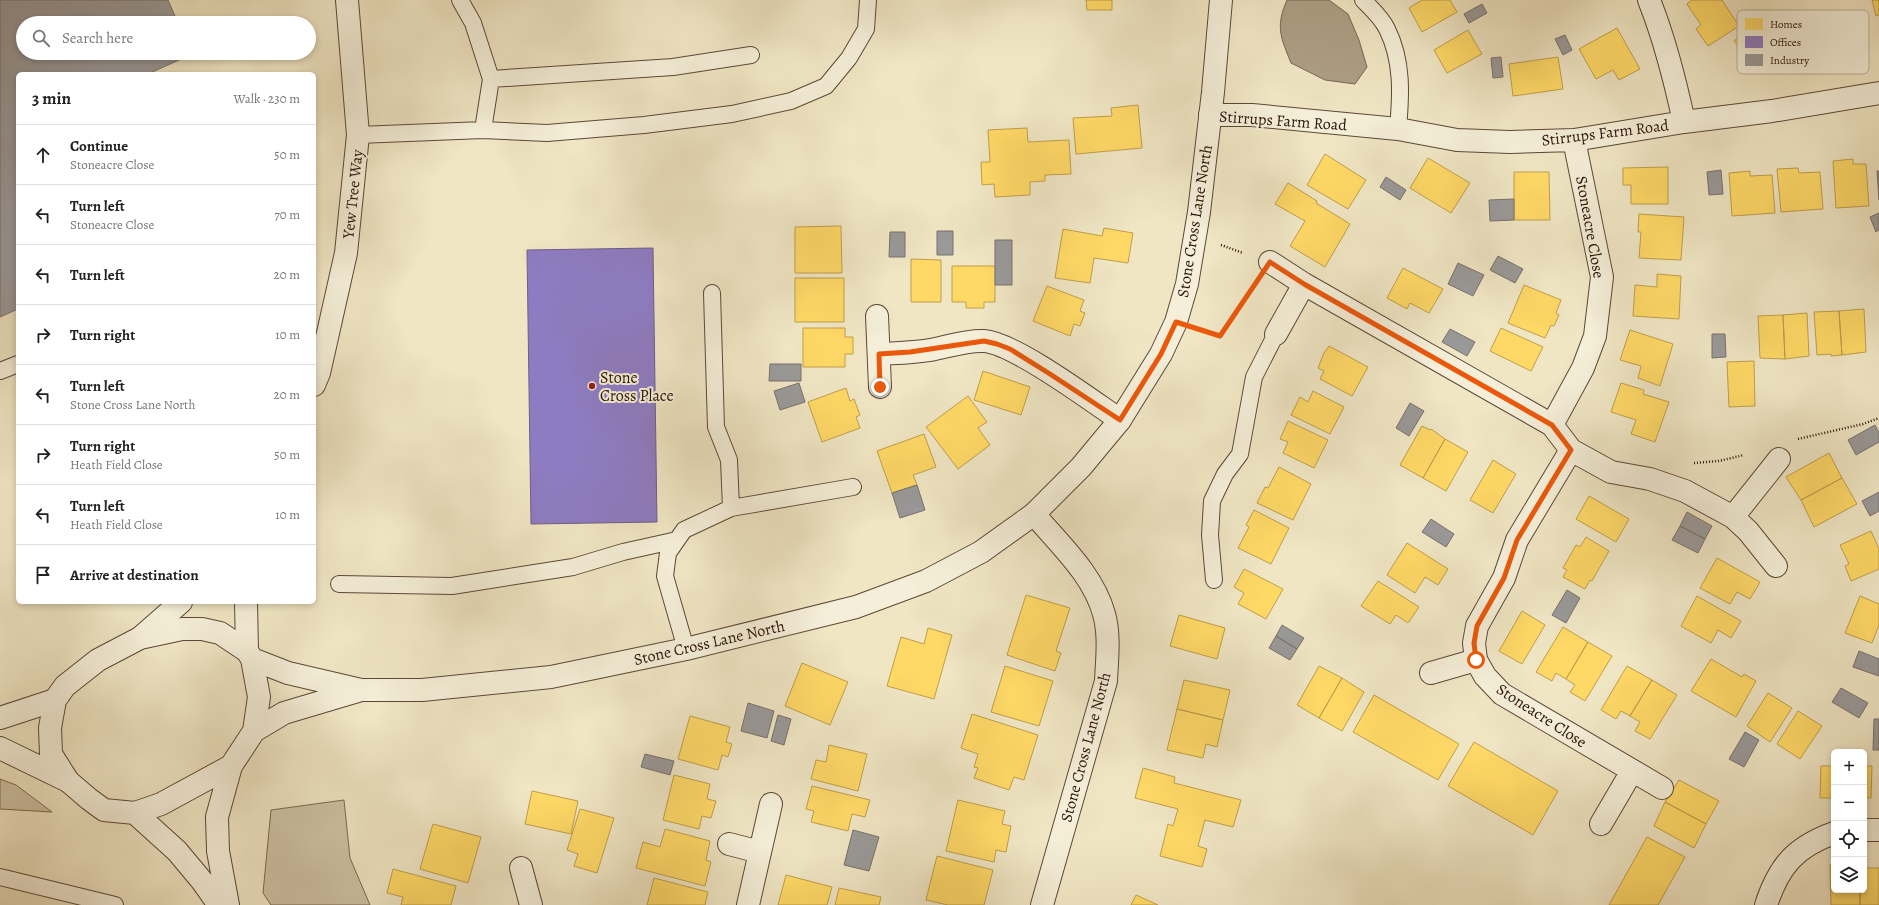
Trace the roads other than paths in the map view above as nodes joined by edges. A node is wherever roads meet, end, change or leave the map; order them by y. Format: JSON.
{"nodes":[{"id":1,"x":346,"y":0,"type":"edge"},
{"id":2,"x":460,"y":0,"type":"edge"},
{"id":3,"x":868,"y":0,"type":"edge"},
{"id":4,"x":1221,"y":0,"type":"edge"},
{"id":5,"x":1363,"y":0,"type":"edge"},
{"id":6,"x":1649,"y":0,"type":"edge"},
{"id":7,"x":751,"y":55,"type":"dead end"},
{"id":8,"x":491,"y":79,"type":"junction"},
{"id":9,"x":1879,"y":93,"type":"edge"},
{"id":10,"x":1210,"y":115,"type":"junction"},
{"id":11,"x":1684,"y":122,"type":"junction"},
{"id":12,"x":1398,"y":129,"type":"junction"},
{"id":13,"x":483,"y":130,"type":"junction"},
{"id":14,"x":358,"y":135,"type":"junction"},
{"id":15,"x":1574,"y":140,"type":"junction"},
{"id":16,"x":1270,"y":262,"type":"road end"},
{"id":17,"x":1304,"y":284,"type":"junction"},
{"id":18,"x":712,"y":293,"type":"dead end"},
{"id":19,"x":877,"y":316,"type":"dead end"},
{"id":20,"x":1276,"y":334,"type":"joint"},
{"id":21,"x":879,"y":354,"type":"junction"},
{"id":22,"x":16,"y":365,"type":"edge"},
{"id":23,"x":0,"y":371,"type":"edge"},
{"id":24,"x":316,"y":376,"type":"edge"},
{"id":25,"x":880,"y":387,"type":"dead end"},
{"id":26,"x":1120,"y":420,"type":"junction"},
{"id":27,"x":1552,"y":425,"type":"junction"},
{"id":28,"x":1571,"y":450,"type":"junction"},
{"id":29,"x":1779,"y":459,"type":"dead end"},
{"id":30,"x":853,"y":487,"type":"dead end"},
{"id":31,"x":731,"y":508,"type":"junction"},
{"id":32,"x":1034,"y":514,"type":"junction"},
{"id":33,"x":1732,"y":517,"type":"junction"},
{"id":34,"x":677,"y":540,"type":"junction"},
{"id":35,"x":1776,"y":566,"type":"dead end"},
{"id":36,"x":1214,"y":580,"type":"dead end"},
{"id":37,"x":339,"y":584,"type":"dead end"},
{"id":38,"x":179,"y":604,"type":"edge"},
{"id":39,"x":246,"y":604,"type":"edge"},
{"id":40,"x":140,"y":638,"type":"junction"},
{"id":41,"x":686,"y":649,"type":"junction"},
{"id":42,"x":250,"y":655,"type":"junction"},
{"id":43,"x":1476,"y":660,"type":"junction"},
{"id":44,"x":1431,"y":673,"type":"dead end"},
{"id":45,"x":361,"y":690,"type":"junction"},
{"id":46,"x":55,"y":700,"type":"junction"},
{"id":47,"x":0,"y":718,"type":"edge"},
{"id":48,"x":254,"y":731,"type":"junction"},
{"id":49,"x":0,"y":748,"type":"edge"},
{"id":50,"x":231,"y":766,"type":"junction"},
{"id":51,"x":1632,"y":771,"type":"junction"},
{"id":52,"x":68,"y":781,"type":"junction"},
{"id":53,"x":1662,"y":788,"type":"dead end"},
{"id":54,"x":771,"y":804,"type":"dead end"},
{"id":55,"x":136,"y":813,"type":"junction"},
{"id":56,"x":1601,"y":824,"type":"dead end"},
{"id":57,"x":1867,"y":830,"type":"edge"},
{"id":58,"x":1879,"y":830,"type":"edge"},
{"id":59,"x":1831,"y":835,"type":"edge"},
{"id":60,"x":729,"y":844,"type":"dead end"},
{"id":61,"x":760,"y":852,"type":"junction"},
{"id":62,"x":521,"y":868,"type":"dead end"},
{"id":63,"x":0,"y":877,"type":"edge"},
{"id":64,"x":115,"y":905,"type":"edge"},
{"id":65,"x":219,"y":905,"type":"edge"},
{"id":66,"x":228,"y":905,"type":"edge"},
{"id":67,"x":531,"y":905,"type":"edge"},
{"id":68,"x":748,"y":905,"type":"edge"},
{"id":69,"x":1042,"y":905,"type":"edge"},
{"id":70,"x":1766,"y":905,"type":"edge"}],
"edges":[{"from":1,"to":14,"type":"street","name":"Yew Tree Way"},
{"from":2,"to":8,"type":"lane"},
{"from":3,"to":13,"type":"lane"},
{"from":4,"to":10,"type":"street","name":"Stone Cross Lane North"},
{"from":5,"to":12,"type":"lane"},
{"from":6,"to":11,"type":"street"},
{"from":7,"to":8,"type":"lane"},
{"from":8,"to":13,"type":"lane"},
{"from":9,"to":11,"type":"street","name":"Stirrups Farm Road"},
{"from":10,"to":12,"type":"street","name":"Stirrups Farm Road"},
{"from":10,"to":26,"type":"street","name":"Stone Cross Lane North"},
{"from":11,"to":15,"type":"street","name":"Stirrups Farm Road"},
{"from":12,"to":15,"type":"street","name":"Stirrups Farm Road"},
{"from":13,"to":14,"type":"lane"},
{"from":14,"to":24,"type":"street","name":"Yew Tree Way"},
{"from":15,"to":27,"type":"street","name":"Stoneacre Close"},
{"from":16,"to":17,"type":"street"},
{"from":17,"to":20,"type":"street"},
{"from":17,"to":27,"type":"street"},
{"from":18,"to":31,"type":"lane"},
{"from":19,"to":21,"type":"street"},
{"from":20,"to":36,"type":"lane"},
{"from":21,"to":25,"type":"street"},
{"from":21,"to":26,"type":"street"},
{"from":22,"to":23,"type":"lane"},
{"from":26,"to":32,"type":"street","name":"Stone Cross Lane North"},
{"from":27,"to":28,"type":"street"},
{"from":28,"to":33,"type":"street"},
{"from":28,"to":43,"type":"street","name":"Stoneacre Close"},
{"from":29,"to":33,"type":"street"},
{"from":30,"to":31,"type":"lane"},
{"from":31,"to":34,"type":"lane"},
{"from":32,"to":41,"type":"street","name":"Stone Cross Lane North"},
{"from":32,"to":69,"type":"street","name":"Stone Cross Lane North"},
{"from":33,"to":35,"type":"street"},
{"from":34,"to":37,"type":"lane"},
{"from":34,"to":41,"type":"lane"},
{"from":38,"to":40,"type":"street"},
{"from":39,"to":42,"type":"street"},
{"from":40,"to":42,"type":"street","name":"Stone Cross Lane North"},
{"from":40,"to":46,"type":"street"},
{"from":41,"to":45,"type":"street","name":"Stone Cross Lane North"},
{"from":42,"to":45,"type":"street","name":"Stone Cross Lane North"},
{"from":42,"to":48,"type":"street"},
{"from":43,"to":44,"type":"street"},
{"from":43,"to":51,"type":"street","name":"Stoneacre Close"},
{"from":45,"to":48,"type":"street","name":"Stone Cross Lane North"},
{"from":46,"to":47,"type":"street"},
{"from":46,"to":52,"type":"street"},
{"from":48,"to":50,"type":"street"},
{"from":49,"to":52,"type":"street"},
{"from":50,"to":55,"type":"street"},
{"from":50,"to":66,"type":"street"},
{"from":51,"to":53,"type":"street","name":"Stoneacre Close"},
{"from":51,"to":56,"type":"street"},
{"from":52,"to":55,"type":"street"},
{"from":54,"to":61,"type":"street"},
{"from":55,"to":65,"type":"street"},
{"from":57,"to":58,"type":"street"},
{"from":59,"to":70,"type":"street"},
{"from":60,"to":61,"type":"street"},
{"from":61,"to":68,"type":"street"},
{"from":62,"to":67,"type":"street"},
{"from":63,"to":64,"type":"lane"}]}
